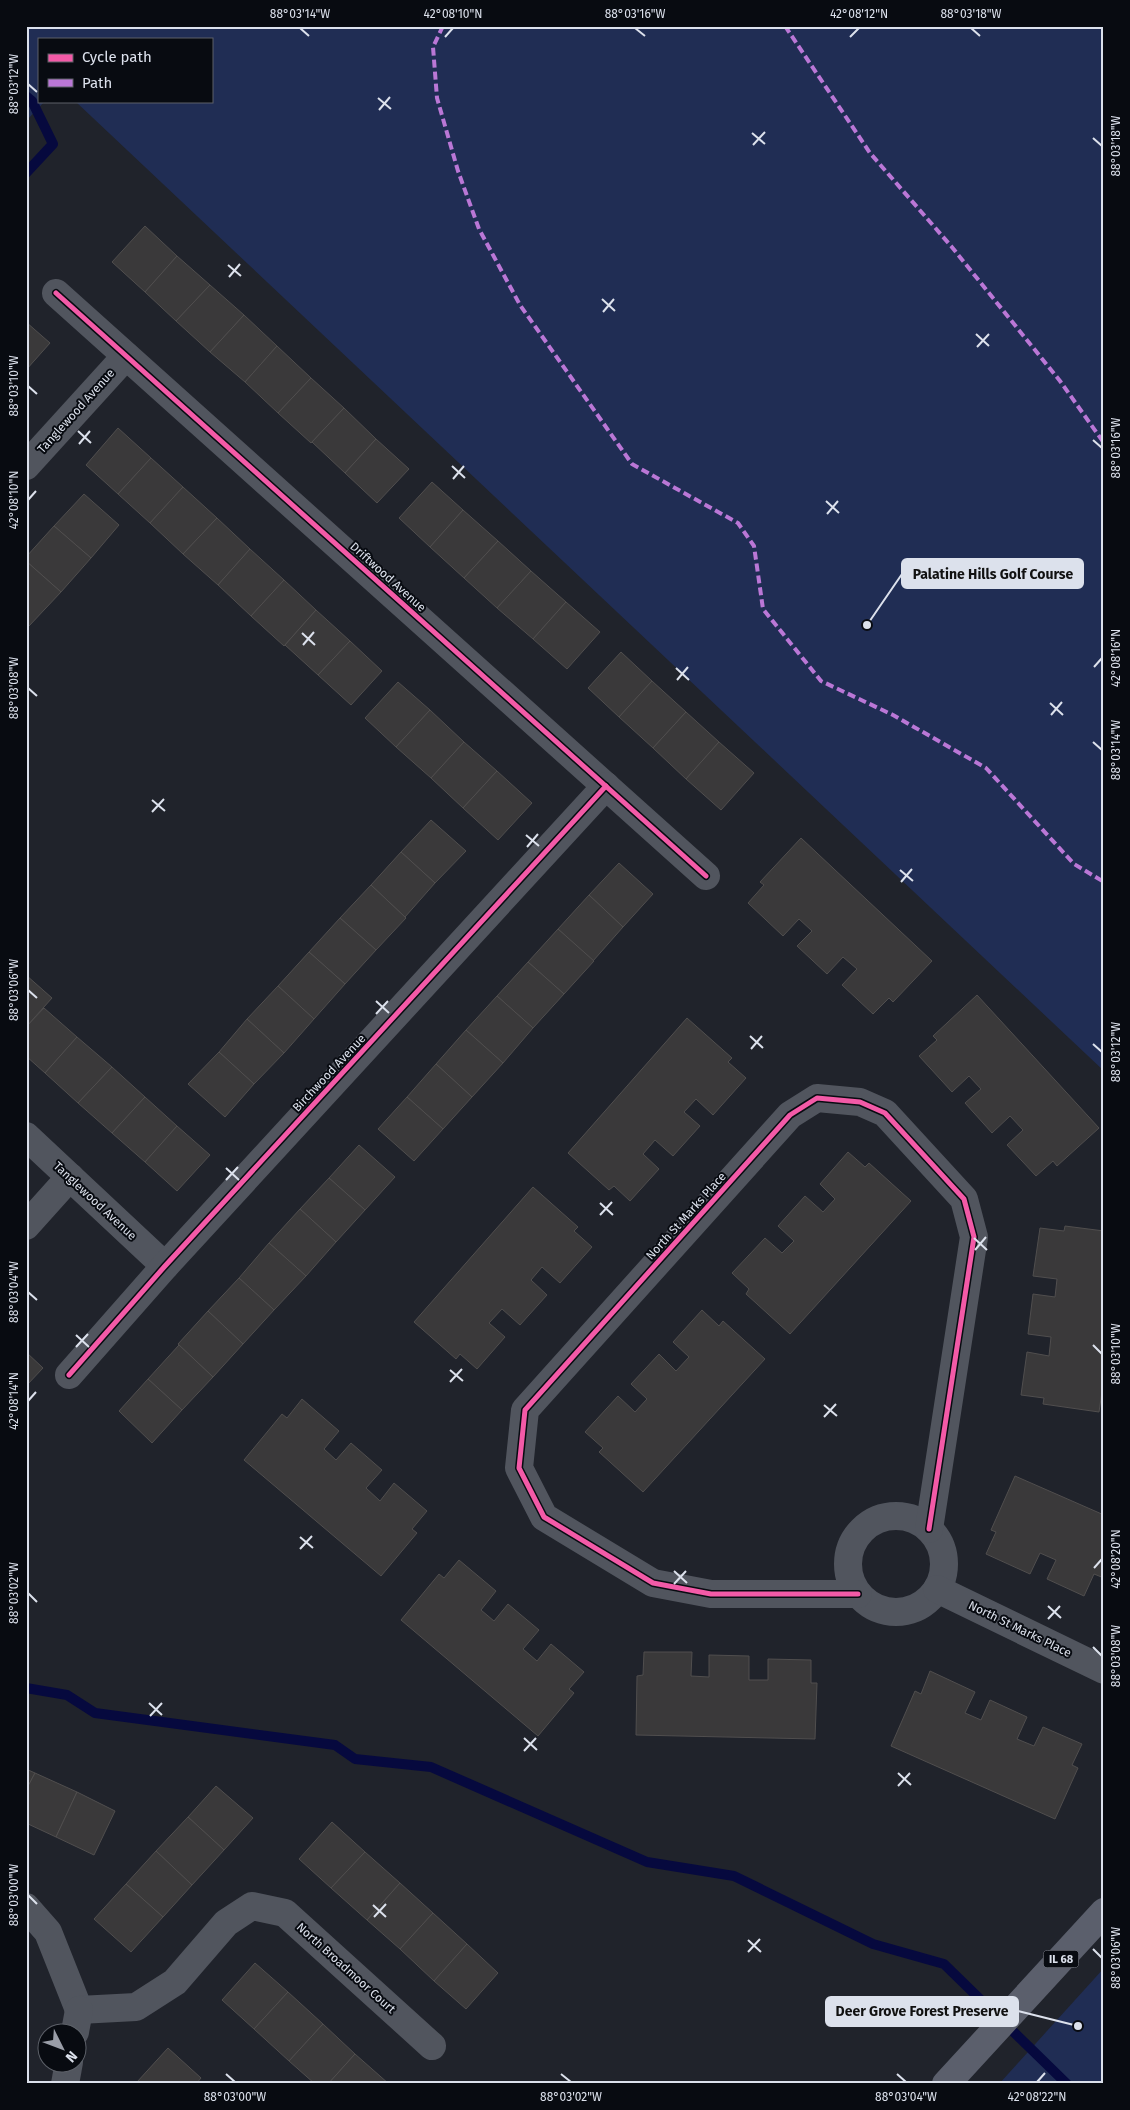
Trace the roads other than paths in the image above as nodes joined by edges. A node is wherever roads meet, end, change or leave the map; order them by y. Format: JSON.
{"nodes":[{"id":1,"x":56,"y":293,"type":"dead end"},
{"id":2,"x":126,"y":356,"type":"junction"},
{"id":3,"x":26,"y":466,"type":"edge"},
{"id":4,"x":606,"y":786,"type":"junction"},
{"id":5,"x":706,"y":876,"type":"dead end"},
{"id":6,"x":26,"y":1136,"type":"edge"},
{"id":7,"x":70,"y":1177,"type":"junction"},
{"id":8,"x":26,"y":1226,"type":"edge"},
{"id":9,"x":165,"y":1266,"type":"junction"},
{"id":10,"x":69,"y":1375,"type":"dead end"},
{"id":11,"x":929,"y":1529,"type":"junction"},
{"id":12,"x":937,"y":1589,"type":"junction"},
{"id":13,"x":858,"y":1594,"type":"junction"},
{"id":14,"x":1104,"y":1670,"type":"edge"},
{"id":15,"x":26,"y":1907,"type":"edge"},
{"id":16,"x":1104,"y":1912,"type":"edge"},
{"id":17,"x":77,"y":2021,"type":"edge"},
{"id":18,"x":432,"y":2046,"type":"dead end"},
{"id":19,"x":946,"y":2084,"type":"edge"}],
"edges":[{"from":1,"to":2,"type":"street","name":"Driftwood Avenue"},
{"from":2,"to":3,"type":"street","name":"Tanglewood Avenue"},
{"from":2,"to":4,"type":"street","name":"Driftwood Avenue"},
{"from":4,"to":5,"type":"street","name":"Driftwood Avenue"},
{"from":4,"to":9,"type":"street","name":"Birchwood Avenue"},
{"from":6,"to":7,"type":"street","name":"Tanglewood Avenue"},
{"from":7,"to":8,"type":"street"},
{"from":7,"to":9,"type":"street","name":"Tanglewood Avenue"},
{"from":9,"to":10,"type":"street","name":"Birchwood Avenue"},
{"from":11,"to":12,"type":"street"},
{"from":11,"to":13,"type":"street"},
{"from":11,"to":13,"type":"street","name":"North St Marks Place"},
{"from":12,"to":13,"type":"street"},
{"from":12,"to":14,"type":"street","name":"North St Marks Place"},
{"from":15,"to":17,"type":"street"},
{"from":16,"to":19,"type":"main road","number":"IL 68"},
{"from":17,"to":18,"type":"street","name":"North Broadmoor Court"}]}
